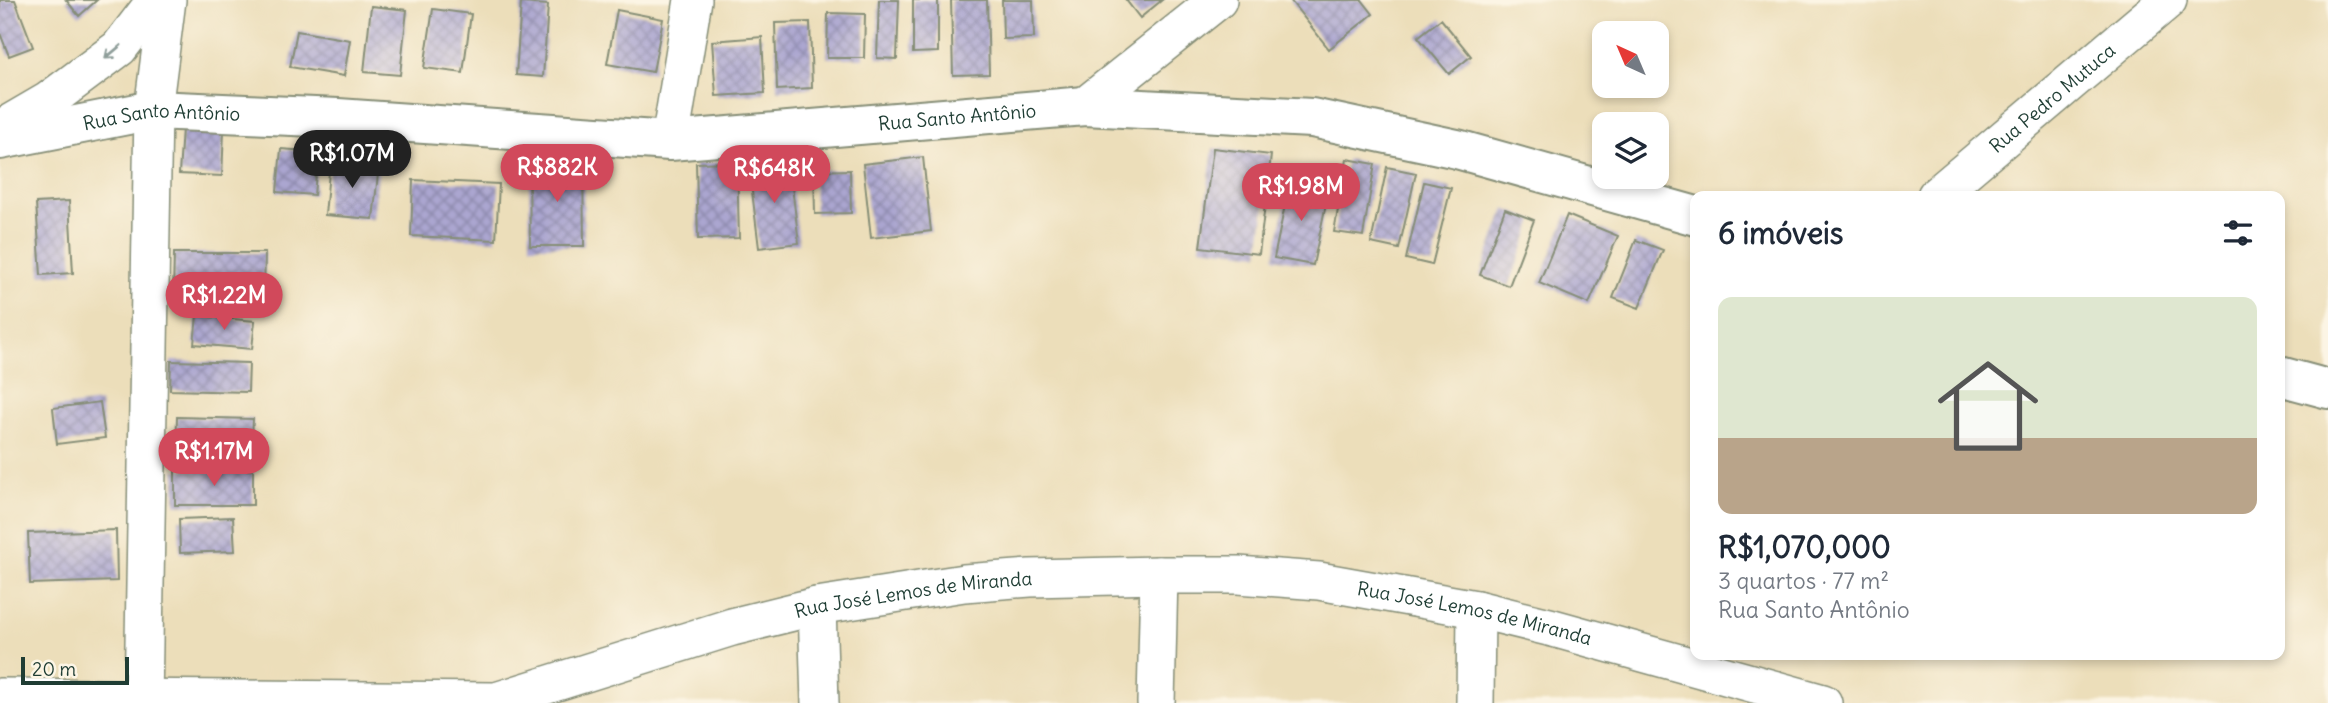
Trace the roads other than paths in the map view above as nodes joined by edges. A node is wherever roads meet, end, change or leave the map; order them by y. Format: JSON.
{"nodes":[{"id":1,"x":156,"y":0,"type":"edge"},
{"id":2,"x":167,"y":0,"type":"edge"},
{"id":3,"x":693,"y":0,"type":"edge"},
{"id":4,"x":1218,"y":0,"type":"edge"},
{"id":5,"x":2168,"y":0,"type":"edge"},
{"id":6,"x":1085,"y":106,"type":"junction"},
{"id":7,"x":153,"y":110,"type":"junction"},
{"id":8,"x":0,"y":129,"type":"edge"},
{"id":9,"x":0,"y":140,"type":"edge"},
{"id":10,"x":670,"y":141,"type":"junction"},
{"id":11,"x":1942,"y":191,"type":"edge"},
{"id":12,"x":1690,"y":214,"type":"edge"},
{"id":13,"x":2285,"y":377,"type":"edge"},
{"id":14,"x":2328,"y":389,"type":"edge"},
{"id":15,"x":1159,"y":575,"type":"junction"},
{"id":16,"x":817,"y":606,"type":"junction"},
{"id":17,"x":1476,"y":609,"type":"junction"},
{"id":18,"x":0,"y":697,"type":"edge"},
{"id":19,"x":143,"y":700,"type":"edge"},
{"id":20,"x":1811,"y":701,"type":"edge"},
{"id":21,"x":496,"y":702,"type":"edge"},
{"id":22,"x":820,"y":703,"type":"edge"},
{"id":23,"x":1156,"y":703,"type":"edge"},
{"id":24,"x":1475,"y":703,"type":"edge"}],
"edges":[{"from":1,"to":8,"type":"street","one_way":true},
{"from":2,"to":7,"type":"street"},
{"from":3,"to":10,"type":"street"},
{"from":4,"to":6,"type":"street"},
{"from":5,"to":11,"type":"street","name":"Rua Pedro Mutuca"},
{"from":6,"to":10,"type":"street","name":"Rua Santo Antônio"},
{"from":6,"to":12,"type":"street","name":"Rua Santo Antônio"},
{"from":7,"to":9,"type":"street","name":"Rua Santo Antônio"},
{"from":7,"to":10,"type":"street","name":"Rua Santo Antônio"},
{"from":7,"to":19,"type":"street"},
{"from":13,"to":14,"type":"street"},
{"from":15,"to":16,"type":"street","name":"Rua José Lemos de Miranda"},
{"from":15,"to":17,"type":"street","name":"Rua José Lemos de Miranda"},
{"from":15,"to":23,"type":"street"},
{"from":16,"to":21,"type":"street","name":"Rua José Lemos de Miranda"},
{"from":16,"to":22,"type":"street"},
{"from":17,"to":20,"type":"street","name":"Rua José Lemos de Miranda"},
{"from":17,"to":24,"type":"street"},
{"from":18,"to":19,"type":"street","name":"Rua José Lemos de Miranda"},
{"from":19,"to":21,"type":"street","name":"Rua José Lemos de Miranda"}]}
